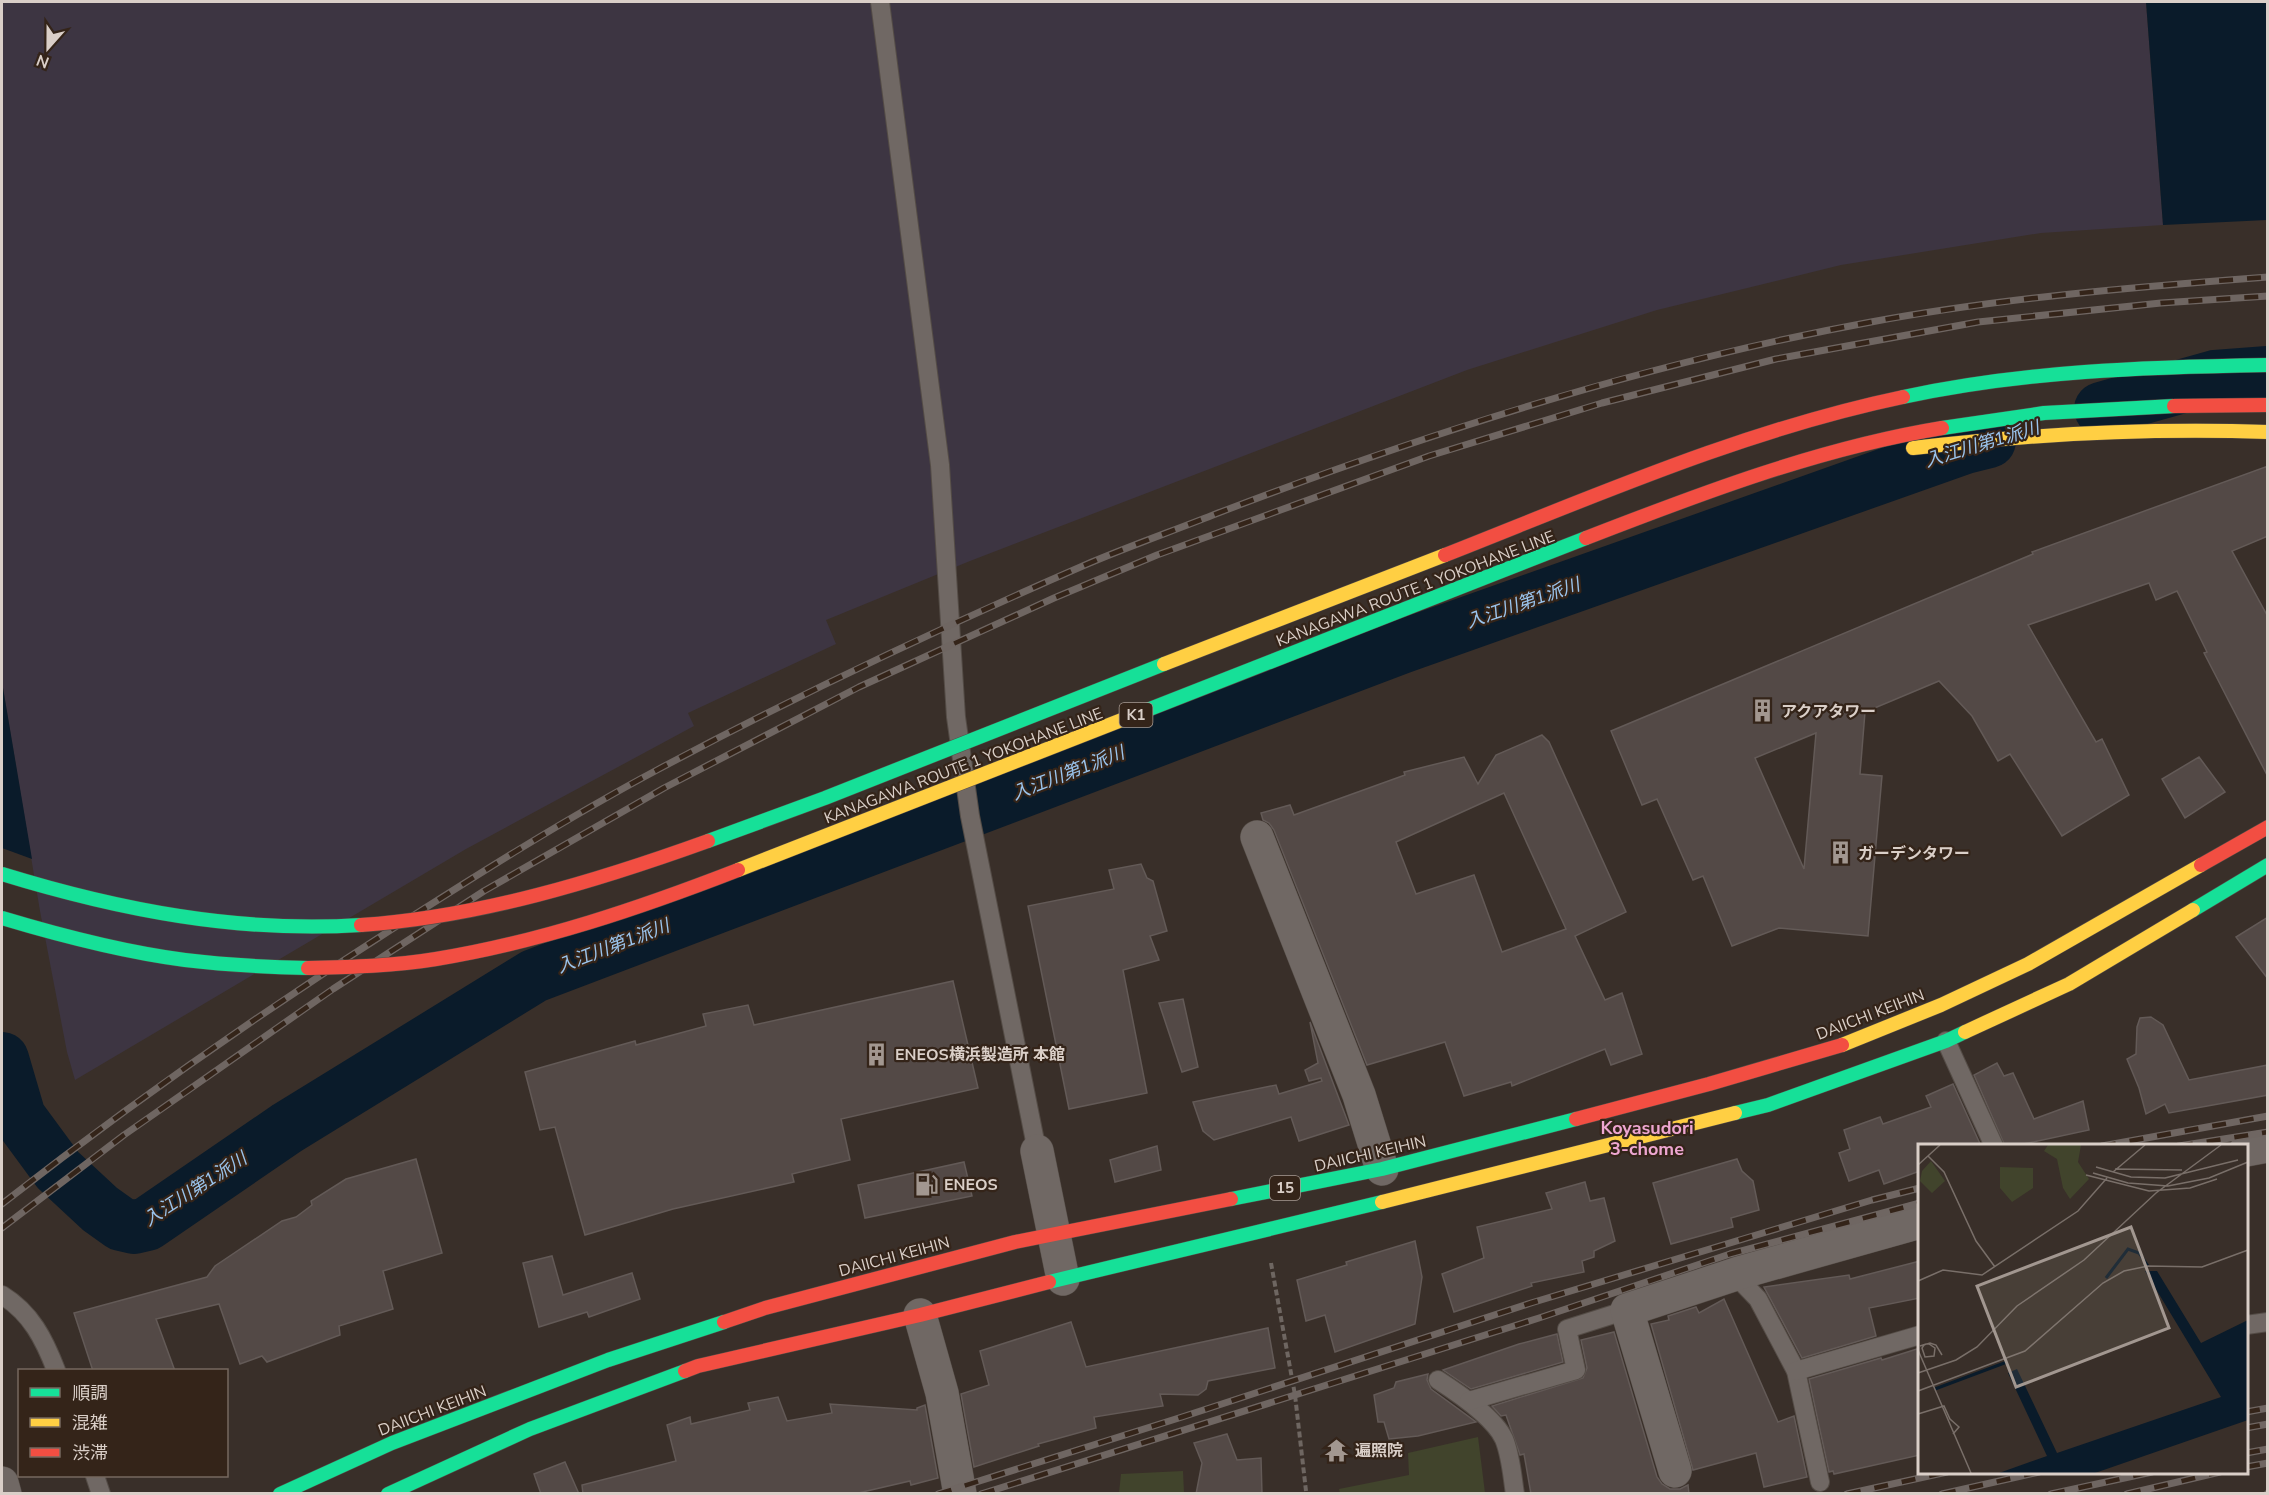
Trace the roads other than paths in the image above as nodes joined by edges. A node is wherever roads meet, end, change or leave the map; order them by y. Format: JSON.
{"nodes":[{"id":1,"x":880,"y":2,"type":"edge"},
{"id":2,"x":2244,"y":352,"type":"dead end"},
{"id":3,"x":2268,"y":364,"type":"edge"},
{"id":4,"x":2126,"y":367,"type":"junction"},
{"id":5,"x":2268,"y":405,"type":"edge"},
{"id":6,"x":2268,"y":432,"type":"edge"},
{"id":7,"x":1750,"y":478,"type":"junction"},
{"id":8,"x":2268,"y":827,"type":"edge"},
{"id":9,"x":1257,"y":837,"type":"dead end"},
{"id":10,"x":2268,"y":865,"type":"edge"},
{"id":11,"x":2,"y":874,"type":"edge"},
{"id":12,"x":2,"y":918,"type":"edge"},
{"id":13,"x":1946,"y":1041,"type":"junction"},
{"id":14,"x":1993,"y":1144,"type":"edge"},
{"id":15,"x":2268,"y":1146,"type":"edge"},
{"id":16,"x":2248,"y":1150,"type":"edge"},
{"id":17,"x":1037,"y":1151,"type":"joint"},
{"id":18,"x":1382,"y":1169,"type":"junction"},
{"id":19,"x":1918,"y":1223,"type":"edge"},
{"id":20,"x":1054,"y":1234,"type":"junction"},
{"id":21,"x":1734,"y":1274,"type":"junction"},
{"id":22,"x":1063,"y":1279,"type":"junction"},
{"id":23,"x":2,"y":1295,"type":"edge"},
{"id":24,"x":1627,"y":1310,"type":"junction"},
{"id":25,"x":920,"y":1315,"type":"junction"},
{"id":26,"x":2268,"y":1322,"type":"edge"},
{"id":27,"x":2248,"y":1325,"type":"edge"},
{"id":28,"x":1918,"y":1336,"type":"edge"},
{"id":29,"x":55,"y":1369,"type":"edge"},
{"id":30,"x":1796,"y":1371,"type":"junction"},
{"id":31,"x":1438,"y":1380,"type":"dead end"},
{"id":32,"x":1469,"y":1401,"type":"junction"},
{"id":33,"x":1675,"y":1471,"type":"dead end"},
{"id":34,"x":95,"y":1477,"type":"edge"},
{"id":35,"x":1820,"y":1482,"type":"dead end"},
{"id":36,"x":2,"y":1483,"type":"edge"},
{"id":37,"x":5,"y":1494,"type":"edge"},
{"id":38,"x":101,"y":1494,"type":"edge"},
{"id":39,"x":280,"y":1494,"type":"edge"},
{"id":40,"x":388,"y":1494,"type":"edge"},
{"id":41,"x":960,"y":1494,"type":"edge"},
{"id":42,"x":1515,"y":1494,"type":"edge"}],
"edges":[{"from":1,"to":17,"type":"lane","bridge":true},
{"from":2,"to":4,"type":"highway","bridge":true},
{"from":3,"to":4,"type":"highway","name":"KANAGAWA ROUTE 1 YOKOHANE LINE","number":"K1","bridge":true},
{"from":4,"to":11,"type":"highway","name":"KANAGAWA ROUTE 1 YOKOHANE LINE","number":"K1","bridge":true},
{"from":5,"to":7,"type":"highway","name":"KANAGAWA ROUTE 1 YOKOHANE LINE","number":"K1","bridge":true},
{"from":6,"to":7,"type":"highway","bridge":true},
{"from":7,"to":12,"type":"highway","name":"KANAGAWA ROUTE 1 YOKOHANE LINE","number":"K1","bridge":true},
{"from":8,"to":18,"type":"highway","name":"DAIICHI KEIHIN","number":"15"},
{"from":9,"to":18,"type":"street"},
{"from":10,"to":13,"type":"highway","number":"15"},
{"from":13,"to":14,"type":"lane"},
{"from":13,"to":22,"type":"highway","number":"15"},
{"from":15,"to":16,"type":"street"},
{"from":17,"to":20,"type":"street"},
{"from":18,"to":20,"type":"highway","name":"DAIICHI KEIHIN","number":"15"},
{"from":19,"to":21,"type":"street"},
{"from":20,"to":22,"type":"street"},
{"from":20,"to":39,"type":"highway","name":"DAIICHI KEIHIN","number":"15"},
{"from":21,"to":24,"type":"street"},
{"from":21,"to":30,"type":"lane"},
{"from":22,"to":25,"type":"highway","number":"15"},
{"from":23,"to":29,"type":"lane"},
{"from":24,"to":32,"type":"lane"},
{"from":24,"to":33,"type":"street"},
{"from":25,"to":40,"type":"highway","number":"15"},
{"from":25,"to":41,"type":"street"},
{"from":26,"to":27,"type":"lane"},
{"from":28,"to":30,"type":"lane"},
{"from":30,"to":35,"type":"lane"},
{"from":31,"to":32,"type":"lane"},
{"from":32,"to":42,"type":"lane"},
{"from":34,"to":38,"type":"lane"},
{"from":36,"to":37,"type":"street"}]}
